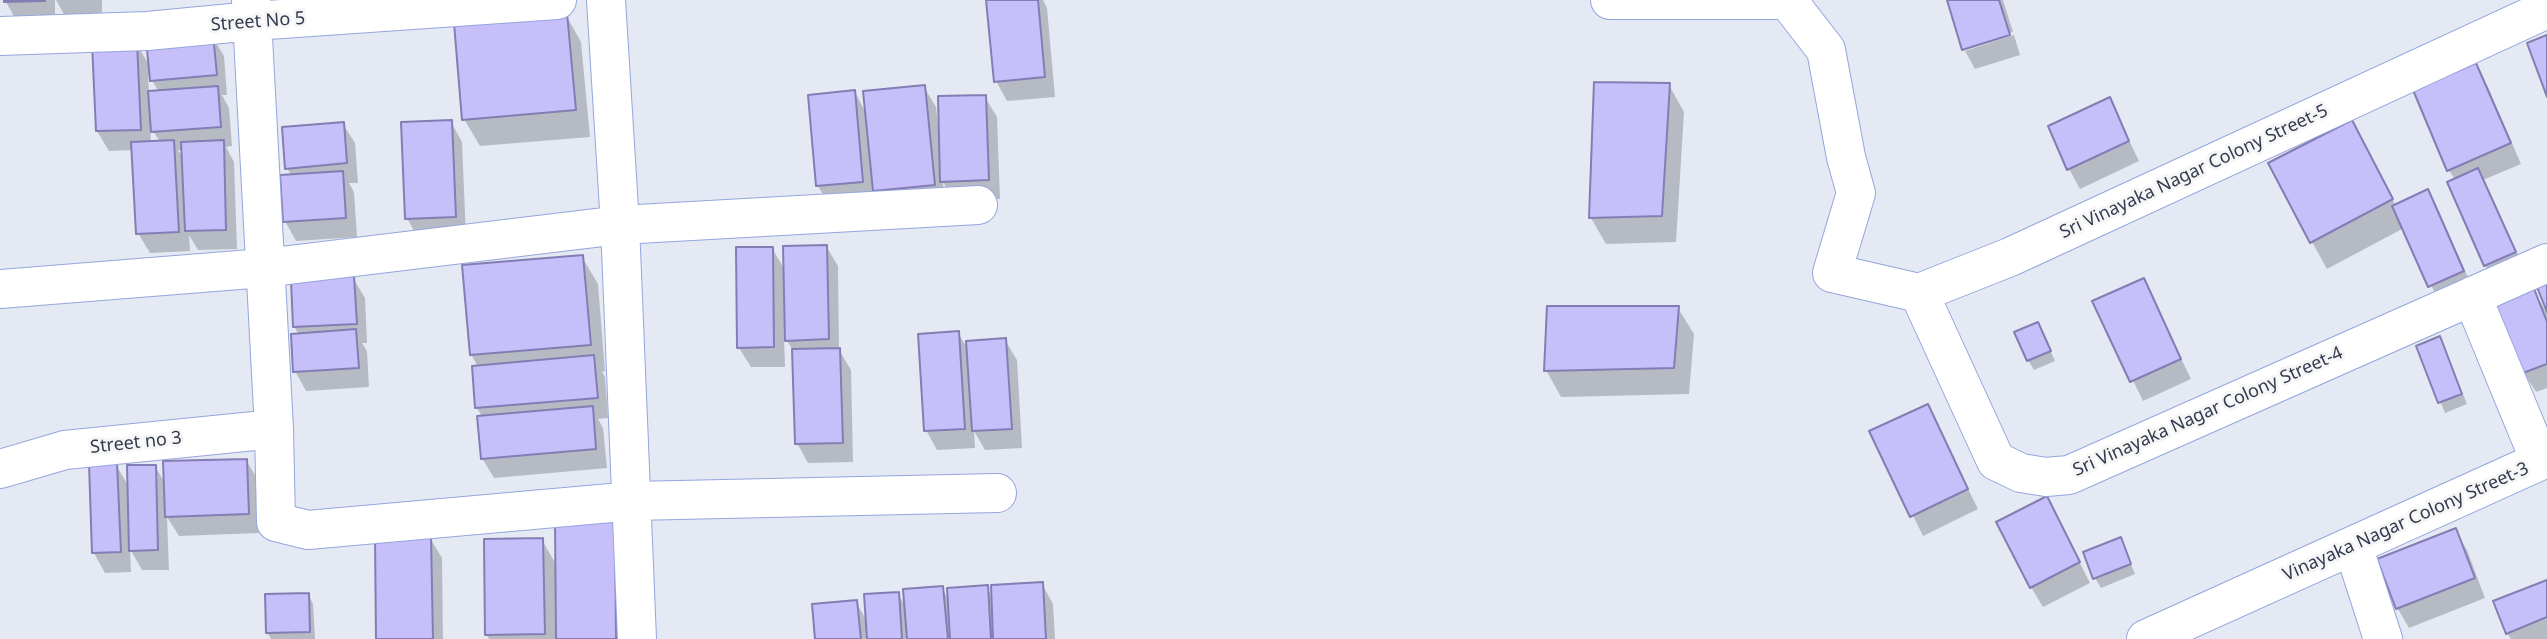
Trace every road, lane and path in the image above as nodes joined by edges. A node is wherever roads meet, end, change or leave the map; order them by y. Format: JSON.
{"nodes":[{"id":1,"x":557,"y":0,"type":"edge"},
{"id":2,"x":606,"y":0,"type":"edge"},
{"id":3,"x":1610,"y":0,"type":"edge"},
{"id":4,"x":1793,"y":0,"type":"edge"},
{"id":5,"x":1788,"y":1,"type":"edge"},
{"id":6,"x":2547,"y":9,"type":"edge"},
{"id":7,"x":252,"y":10,"type":"edge"},
{"id":8,"x":0,"y":36,"type":"edge"},
{"id":9,"x":978,"y":205,"type":"dead end"},
{"id":10,"x":620,"y":225,"type":"junction"},
{"id":11,"x":2547,"y":263,"type":"edge"},
{"id":12,"x":264,"y":268,"type":"junction"},
{"id":13,"x":0,"y":289,"type":"edge"},
{"id":14,"x":1919,"y":293,"type":"junction"},
{"id":15,"x":2472,"y":296,"type":"junction"},
{"id":16,"x":274,"y":429,"type":"junction"},
{"id":17,"x":2544,"y":468,"type":"edge"},
{"id":18,"x":0,"y":469,"type":"edge"},
{"id":19,"x":997,"y":493,"type":"dead end"},
{"id":20,"x":633,"y":501,"type":"junction"},
{"id":21,"x":2353,"y":546,"type":"junction"},
{"id":22,"x":637,"y":639,"type":"edge"},
{"id":23,"x":2146,"y":639,"type":"edge"},
{"id":24,"x":2384,"y":639,"type":"edge"}],
"edges":[{"from":1,"to":7,"type":"street","name":"Street No 5"},
{"from":2,"to":10,"type":"street"},
{"from":3,"to":5,"type":"street"},
{"from":4,"to":5,"type":"street"},
{"from":5,"to":14,"type":"street"},
{"from":6,"to":14,"type":"street","name":"Sri Vinayaka Nagar Colony Street-5"},
{"from":7,"to":8,"type":"street","name":"Street No 5"},
{"from":7,"to":12,"type":"street"},
{"from":9,"to":10,"type":"street"},
{"from":10,"to":12,"type":"street"},
{"from":10,"to":20,"type":"street"},
{"from":11,"to":15,"type":"street","name":"Sri Vinayaka Nagar Colony Street-4"},
{"from":12,"to":13,"type":"street"},
{"from":12,"to":16,"type":"street"},
{"from":14,"to":15,"type":"street","name":"Sri Vinayaka Nagar Colony Street-4"},
{"from":15,"to":17,"type":"street","name":"Vinayaka Nagar Colony Street-3"},
{"from":16,"to":18,"type":"street","name":"Street no 3"},
{"from":16,"to":20,"type":"street"},
{"from":17,"to":21,"type":"street","name":"Vinayaka Nagar Colony Street-3"},
{"from":19,"to":20,"type":"street"},
{"from":20,"to":22,"type":"street"},
{"from":21,"to":23,"type":"street","name":"Vinayaka Nagar Colony Street-3"},
{"from":21,"to":24,"type":"street"}]}
